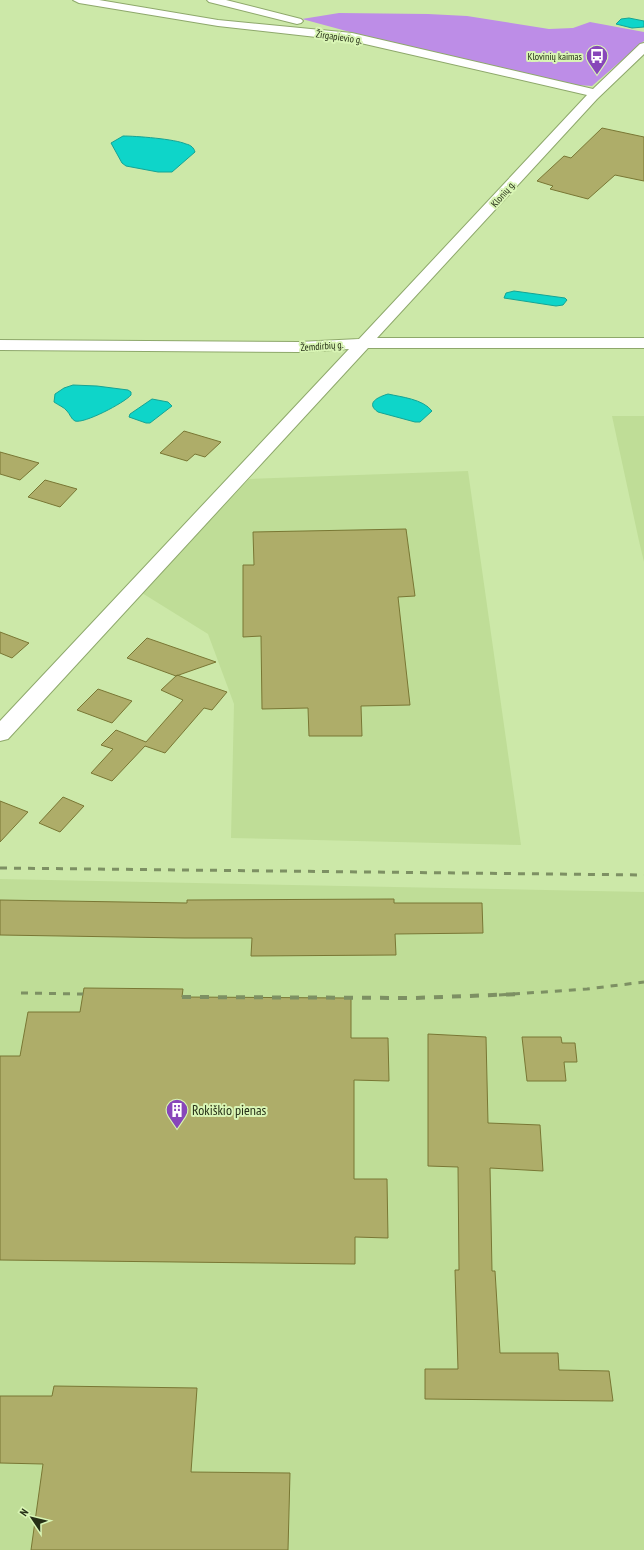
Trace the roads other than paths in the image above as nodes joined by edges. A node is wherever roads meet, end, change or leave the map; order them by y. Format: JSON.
{"nodes":[{"id":1,"x":79,"y":0,"type":"edge"},
{"id":2,"x":213,"y":0,"type":"edge"},
{"id":3,"x":275,"y":15,"type":"junction"},
{"id":4,"x":258,"y":28,"type":"junction"},
{"id":5,"x":352,"y":37,"type":"junction"},
{"id":6,"x":644,"y":48,"type":"edge"},
{"id":7,"x":596,"y":93,"type":"junction"},
{"id":8,"x":364,"y":343,"type":"junction"},
{"id":9,"x":644,"y":343,"type":"edge"},
{"id":10,"x":0,"y":345,"type":"edge"},
{"id":11,"x":0,"y":734,"type":"edge"}],
"edges":[{"from":1,"to":4,"type":"street","name":"Žirgapievio g."},
{"from":2,"to":3,"type":"street"},
{"from":3,"to":4,"type":"street"},
{"from":3,"to":5,"type":"street"},
{"from":4,"to":5,"type":"street","name":"Žirgapievio g."},
{"from":5,"to":7,"type":"street","name":"Žirgapievio g."},
{"from":6,"to":7,"type":"street","name":"Klonių g."},
{"from":7,"to":8,"type":"street","name":"Klonių g."},
{"from":8,"to":9,"type":"street","name":"Žemdirbių g."},
{"from":8,"to":10,"type":"street","name":"Žemdirbių g."},
{"from":8,"to":11,"type":"street","name":"Klonių g."}]}
